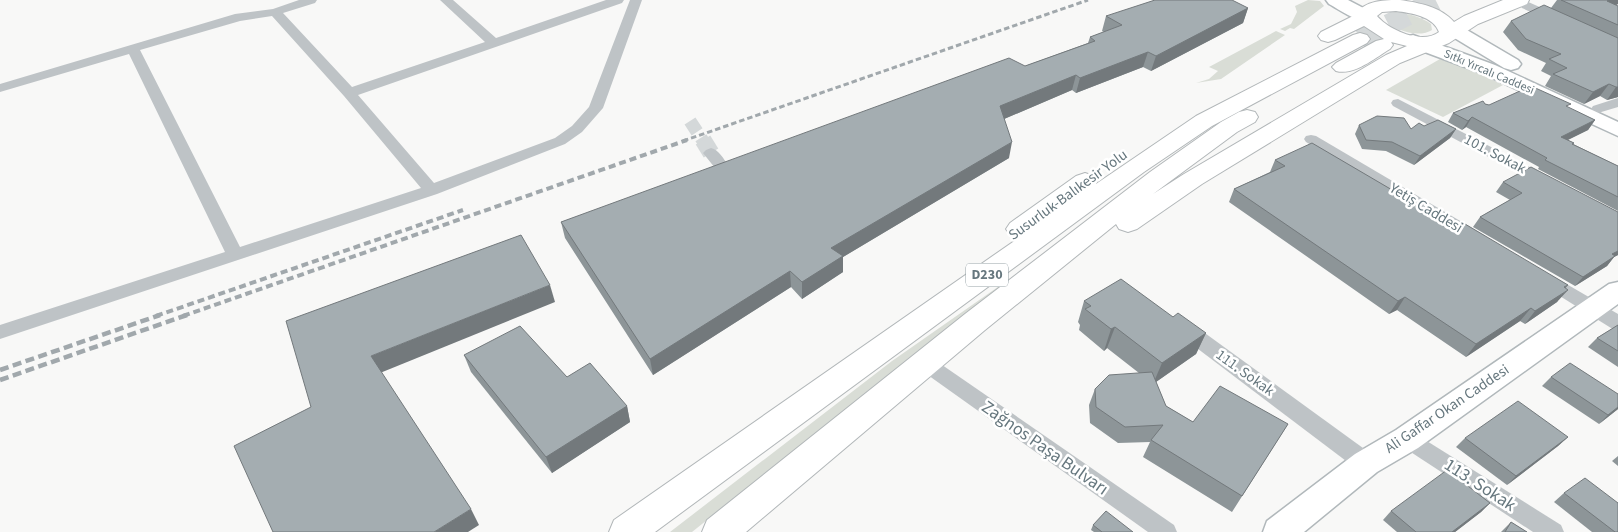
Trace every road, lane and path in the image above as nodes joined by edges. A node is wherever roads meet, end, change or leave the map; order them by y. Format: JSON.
{"nodes":[{"id":1,"x":311,"y":0,"type":"edge"},
{"id":2,"x":446,"y":0,"type":"edge"},
{"id":3,"x":618,"y":0,"type":"edge"},
{"id":4,"x":636,"y":0,"type":"edge"},
{"id":5,"x":1335,"y":0,"type":"edge"},
{"id":6,"x":1476,"y":0,"type":"edge"},
{"id":7,"x":1523,"y":3,"type":"edge"},
{"id":8,"x":1456,"y":8,"type":"dead end"},
{"id":9,"x":275,"y":12,"type":"junction"},
{"id":10,"x":1385,"y":14,"type":"edge"},
{"id":11,"x":1568,"y":25,"type":"edge"},
{"id":12,"x":1438,"y":36,"type":"junction"},
{"id":13,"x":493,"y":42,"type":"junction"},
{"id":14,"x":133,"y":49,"type":"junction"},
{"id":15,"x":0,"y":88,"type":"edge"},
{"id":16,"x":349,"y":93,"type":"junction"},
{"id":17,"x":1618,"y":102,"type":"edge"},
{"id":18,"x":1398,"y":103,"type":"dead end"},
{"id":19,"x":1598,"y":109,"type":"junction"},
{"id":20,"x":1618,"y":118,"type":"edge"},
{"id":21,"x":1618,"y":130,"type":"edge"},
{"id":22,"x":1311,"y":139,"type":"dead end"},
{"id":23,"x":1556,"y":187,"type":"edge"},
{"id":24,"x":431,"y":190,"type":"junction"},
{"id":25,"x":1491,"y":246,"type":"edge"},
{"id":26,"x":235,"y":254,"type":"junction"},
{"id":27,"x":1534,"y":272,"type":"edge"},
{"id":28,"x":1618,"y":291,"type":"edge"},
{"id":29,"x":1594,"y":308,"type":"junction"},
{"id":30,"x":1170,"y":319,"type":"edge"},
{"id":31,"x":1618,"y":323,"type":"edge"},
{"id":32,"x":0,"y":332,"type":"edge"},
{"id":33,"x":925,"y":363,"type":"junction"},
{"id":34,"x":1407,"y":438,"type":"junction"},
{"id":35,"x":1366,"y":463,"type":"junction"},
{"id":36,"x":627,"y":532,"type":"edge"},
{"id":37,"x":720,"y":532,"type":"edge"},
{"id":38,"x":1166,"y":532,"type":"edge"},
{"id":39,"x":1279,"y":532,"type":"edge"},
{"id":40,"x":1554,"y":532,"type":"edge"}],
"edges":[{"from":1,"to":9,"type":"street"},
{"from":2,"to":13,"type":"street"},
{"from":3,"to":13,"type":"street"},
{"from":4,"to":24,"type":"street"},
{"from":5,"to":10,"type":"main road"},
{"from":6,"to":8,"type":"highway"},
{"from":7,"to":11,"type":"street"},
{"from":7,"to":12,"type":"highway"},
{"from":9,"to":14,"type":"street"},
{"from":9,"to":16,"type":"street"},
{"from":10,"to":12,"type":"highway"},
{"from":10,"to":12,"type":"highway"},
{"from":10,"to":33,"type":"highway","number":"D230"},
{"from":10,"to":36,"type":"highway","name":"Susurluk-Balıkesir Yolu","number":"D230"},
{"from":12,"to":19,"type":"main road","name":"Sıtkı Yırcalı Caddesi"},
{"from":12,"to":21,"type":"main road","name":"Sıtkı Yırcalı Caddesi"},
{"from":12,"to":33,"type":"highway"},
{"from":13,"to":16,"type":"street"},
{"from":14,"to":15,"type":"street"},
{"from":14,"to":26,"type":"street"},
{"from":16,"to":24,"type":"street"},
{"from":17,"to":19,"type":"street"},
{"from":18,"to":23,"type":"street","name":"101. Sokak"},
{"from":19,"to":20,"type":"main road","name":"Sıtkı Yırcalı Caddesi"},
{"from":22,"to":25,"type":"street","name":"Yetiş Caddesi"},
{"from":24,"to":26,"type":"street"},
{"from":26,"to":32,"type":"street"},
{"from":27,"to":29,"type":"street"},
{"from":28,"to":29,"type":"main road","name":"Ali Gaffar Okan Caddesi"},
{"from":29,"to":31,"type":"street"},
{"from":29,"to":34,"type":"main road","name":"Ali Gaffar Okan Caddesi"},
{"from":30,"to":35,"type":"street","name":"111. Sokak"},
{"from":33,"to":37,"type":"highway","number":"D230"},
{"from":33,"to":38,"type":"street","name":"Zağnos Paşa Bulvarı"},
{"from":34,"to":35,"type":"main road","name":"Ali Gaffar Okan Caddesi"},
{"from":34,"to":40,"type":"street","name":"113. Sokak"},
{"from":35,"to":39,"type":"main road","name":"Ali Gaffar Okan Caddesi"}]}
